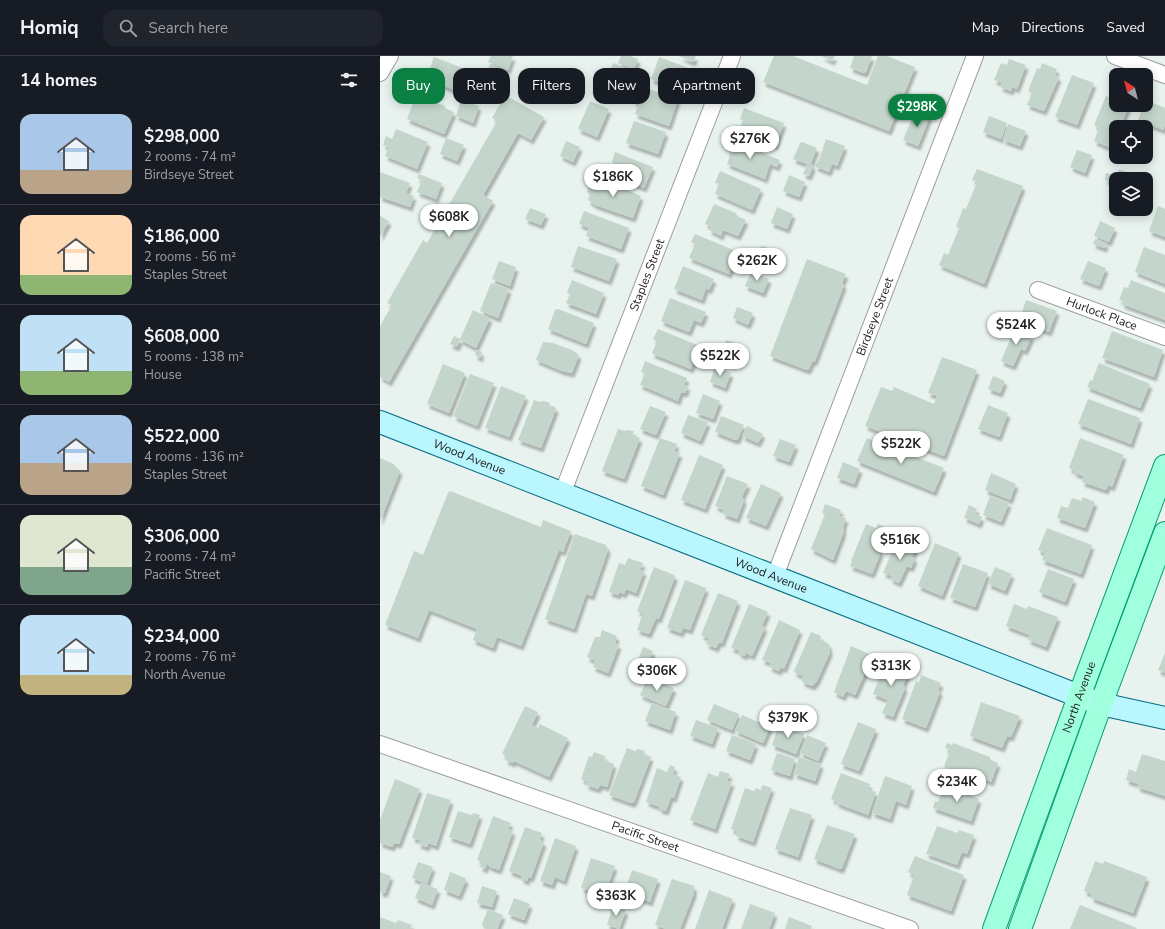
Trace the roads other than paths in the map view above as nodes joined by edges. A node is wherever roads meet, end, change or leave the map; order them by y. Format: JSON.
{"nodes":[{"id":1,"x":390,"y":56,"type":"edge"},
{"id":2,"x":732,"y":56,"type":"edge"},
{"id":3,"x":975,"y":56,"type":"edge"},
{"id":4,"x":1115,"y":56,"type":"edge"},
{"id":5,"x":380,"y":73,"type":"edge"},
{"id":6,"x":1165,"y":75,"type":"edge"},
{"id":7,"x":1038,"y":290,"type":"dead end"},
{"id":8,"x":1165,"y":337,"type":"edge"},
{"id":9,"x":380,"y":422,"type":"edge"},
{"id":10,"x":1165,"y":466,"type":"edge"},
{"id":11,"x":562,"y":494,"type":"junction"},
{"id":12,"x":1165,"y":533,"type":"edge"},
{"id":13,"x":775,"y":576,"type":"junction"},
{"id":14,"x":1079,"y":696,"type":"junction"},
{"id":15,"x":1101,"y":704,"type":"junction"},
{"id":16,"x":1165,"y":718,"type":"edge"},
{"id":17,"x":380,"y":744,"type":"edge"},
{"id":18,"x":910,"y":929,"type":"edge"},
{"id":19,"x":994,"y":929,"type":"edge"},
{"id":20,"x":1020,"y":929,"type":"edge"}],
"edges":[{"from":1,"to":5,"type":"street"},
{"from":2,"to":11,"type":"street","name":"Staples Street"},
{"from":3,"to":13,"type":"street","name":"Birdseye Street"},
{"from":4,"to":6,"type":"street"},
{"from":7,"to":8,"type":"street","name":"Hurlock Place"},
{"from":9,"to":11,"type":"street","name":"Wood Avenue"},
{"from":10,"to":14,"type":"main road","name":"North Avenue"},
{"from":11,"to":13,"type":"street","name":"Wood Avenue"},
{"from":12,"to":15,"type":"main road","name":"North Avenue"},
{"from":13,"to":14,"type":"street","name":"Wood Avenue"},
{"from":14,"to":15,"type":"street","name":"Wood Avenue"},
{"from":14,"to":19,"type":"main road","name":"North Avenue"},
{"from":15,"to":16,"type":"street","name":"Wood Avenue"},
{"from":15,"to":20,"type":"main road","name":"North Avenue"},
{"from":17,"to":18,"type":"street","name":"Pacific Street"}]}
